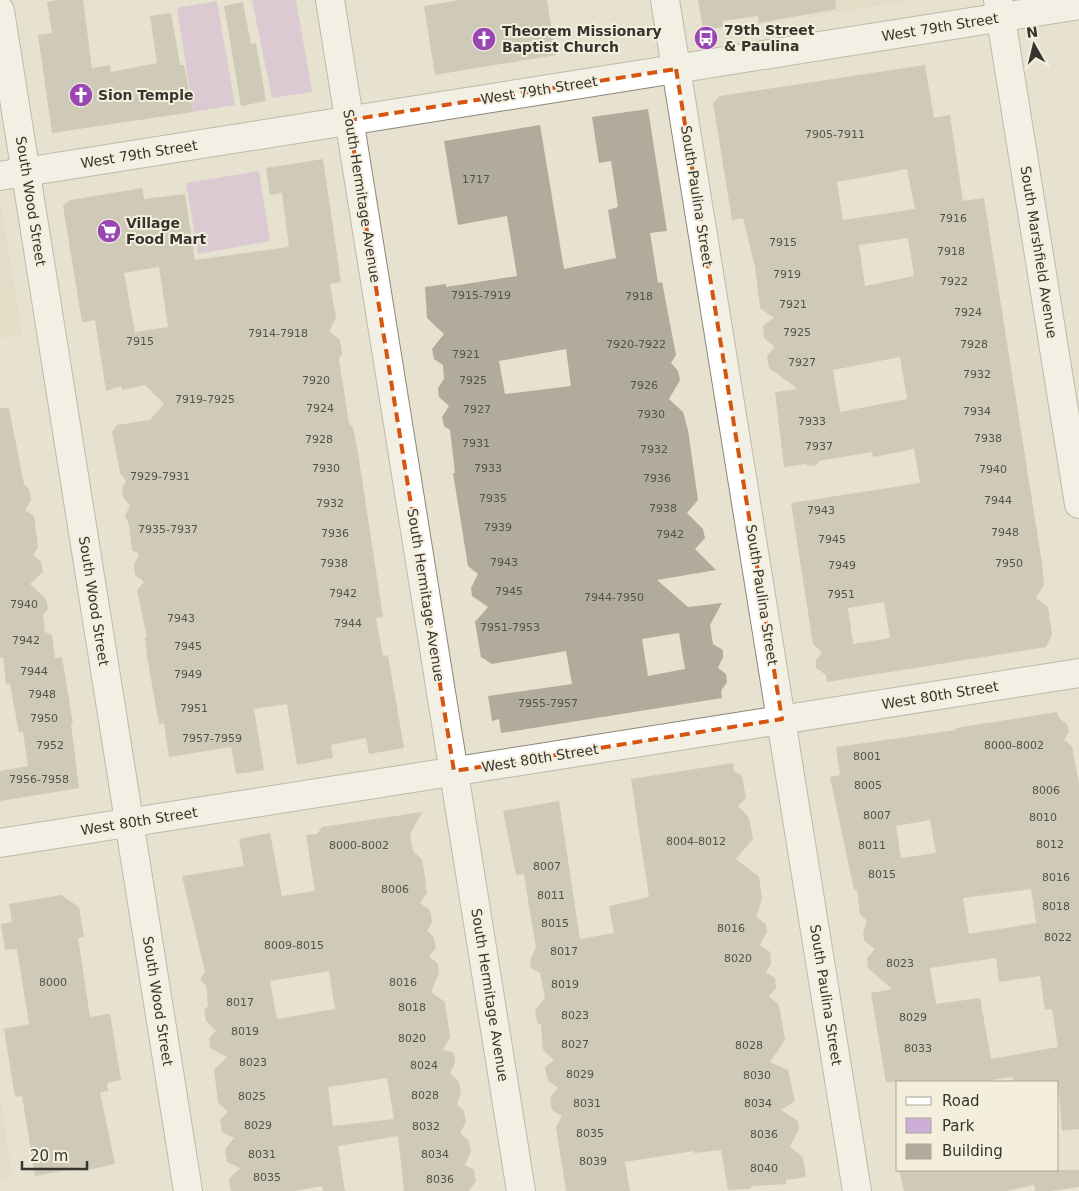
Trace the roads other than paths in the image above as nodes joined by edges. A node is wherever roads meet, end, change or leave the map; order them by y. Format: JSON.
{"nodes":[{"id":1,"x":330,"y":0,"type":"edge"},
{"id":2,"x":665,"y":0,"type":"edge"},
{"id":3,"x":1079,"y":5,"type":"edge"},
{"id":4,"x":1000,"y":9,"type":"edge"},
{"id":5,"x":0,"y":11,"type":"edge"},
{"id":6,"x":676,"y":69,"type":"junction"},
{"id":7,"x":350,"y":120,"type":"junction"},
{"id":8,"x":13,"y":174,"type":"edge"},
{"id":9,"x":1079,"y":504,"type":"edge"},
{"id":10,"x":1079,"y":672,"type":"edge"},
{"id":11,"x":782,"y":720,"type":"junction"},
{"id":12,"x":454,"y":771,"type":"junction"},
{"id":13,"x":130,"y":823,"type":"junction"},
{"id":14,"x":0,"y":843,"type":"edge"},
{"id":15,"x":188,"y":1191,"type":"edge"},
{"id":16,"x":521,"y":1191,"type":"edge"},
{"id":17,"x":857,"y":1191,"type":"edge"}],
"edges":[{"from":1,"to":7,"type":"street","name":"South Hermitage Avenue"},
{"from":2,"to":6,"type":"street","name":"South Paulina Street"},
{"from":3,"to":4,"type":"street","name":"West 79th Street"},
{"from":4,"to":6,"type":"street","name":"West 79th Street"},
{"from":4,"to":9,"type":"street","name":"South Marshfield Avenue"},
{"from":5,"to":8,"type":"street","name":"South Wood Street"},
{"from":6,"to":7,"type":"street","name":"West 79th Street"},
{"from":6,"to":11,"type":"street","name":"South Paulina Street"},
{"from":7,"to":8,"type":"street","name":"West 79th Street"},
{"from":7,"to":12,"type":"street","name":"South Hermitage Avenue"},
{"from":8,"to":13,"type":"street","name":"South Wood Street"},
{"from":10,"to":11,"type":"street","name":"West 80th Street"},
{"from":11,"to":12,"type":"street","name":"West 80th Street"},
{"from":11,"to":17,"type":"street","name":"South Paulina Street"},
{"from":12,"to":13,"type":"street","name":"West 80th Street"},
{"from":12,"to":16,"type":"street","name":"South Hermitage Avenue"},
{"from":13,"to":14,"type":"street","name":"West 80th Street"},
{"from":13,"to":15,"type":"street","name":"South Wood Street"}]}
